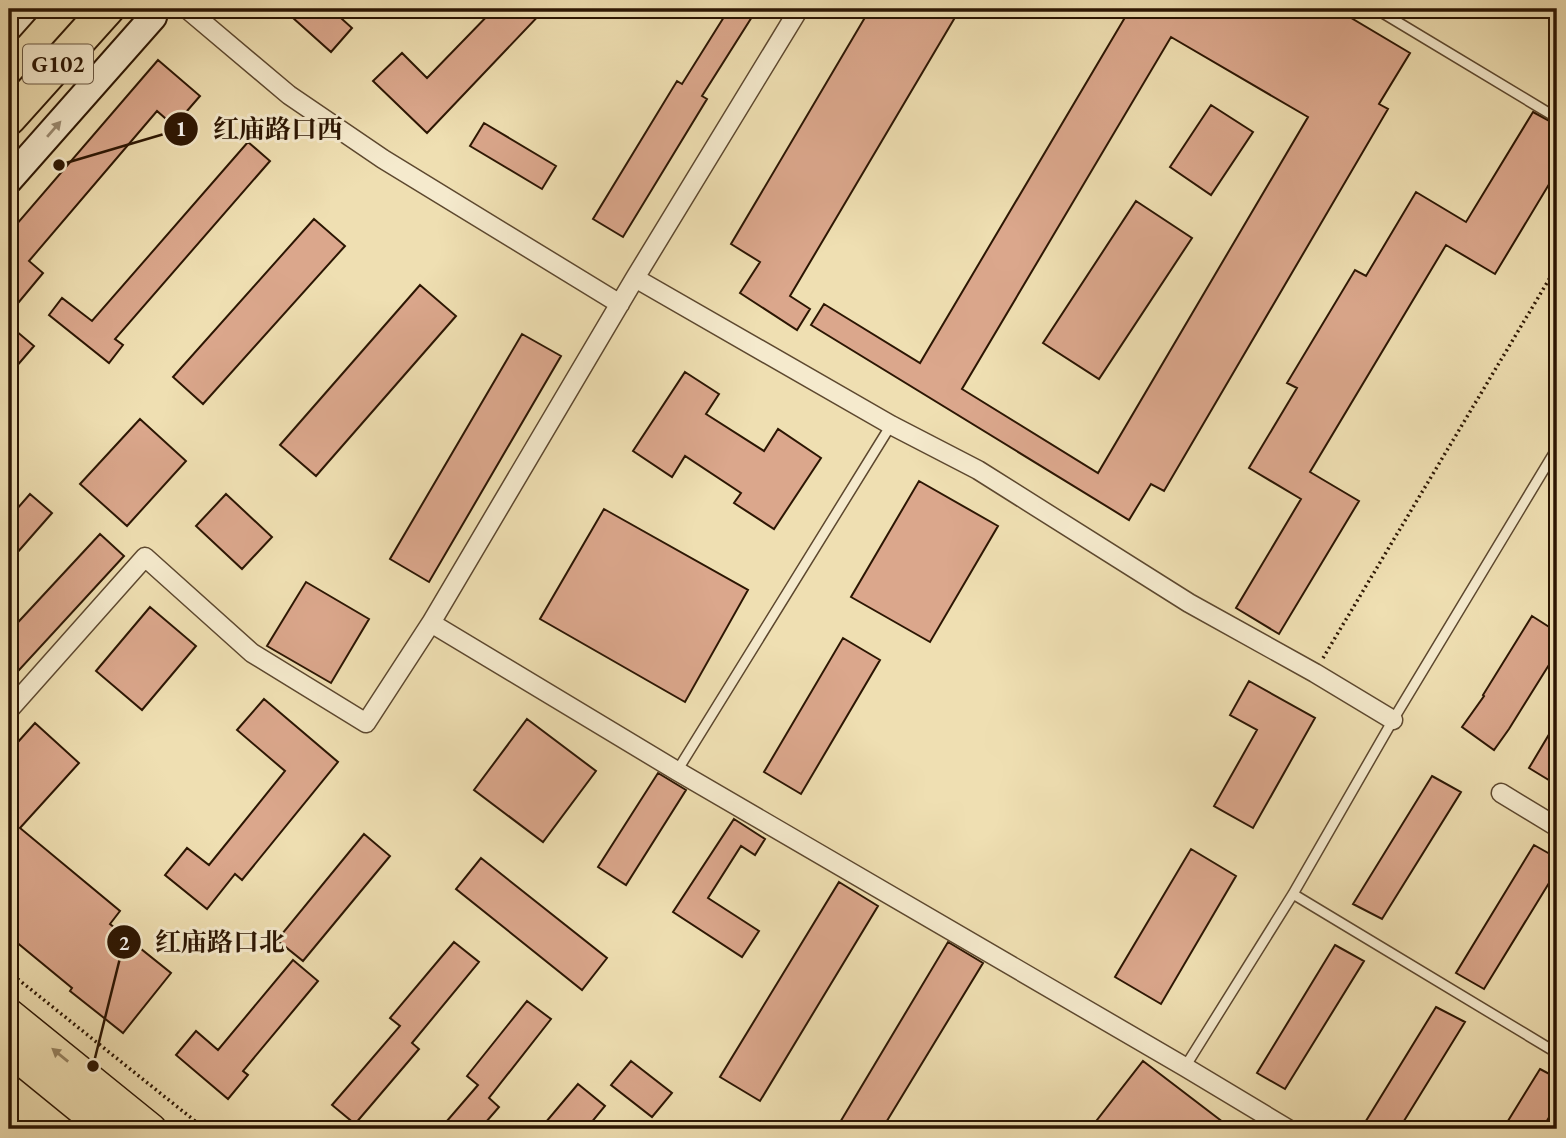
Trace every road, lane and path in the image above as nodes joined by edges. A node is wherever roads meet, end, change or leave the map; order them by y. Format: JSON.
{"nodes":[{"id":1,"x":25,"y":9,"type":"edge"},
{"id":2,"x":78,"y":9,"type":"edge"},
{"id":3,"x":107,"y":9,"type":"edge"},
{"id":4,"x":155,"y":9,"type":"edge"},
{"id":5,"x":187,"y":9,"type":"edge"},
{"id":6,"x":799,"y":9,"type":"edge"},
{"id":7,"x":1376,"y":9,"type":"edge"},
{"id":8,"x":9,"y":27,"type":"edge"},
{"id":9,"x":9,"y":84,"type":"edge"},
{"id":10,"x":9,"y":118,"type":"edge"},
{"id":11,"x":1557,"y":118,"type":"edge"},
{"id":12,"x":9,"y":180,"type":"edge"},
{"id":13,"x":1557,"y":267,"type":"edge"},
{"id":14,"x":635,"y":278,"type":"junction"},
{"id":15,"x":620,"y":304,"type":"junction"},
{"id":16,"x":891,"y":425,"type":"junction"},
{"id":17,"x":1557,"y":449,"type":"edge"},
{"id":18,"x":432,"y":623,"type":"junction"},
{"id":19,"x":1315,"y":673,"type":"junction"},
{"id":20,"x":9,"y":709,"type":"edge"},
{"id":21,"x":1394,"y":720,"type":"junction"},
{"id":22,"x":677,"y":771,"type":"junction"},
{"id":23,"x":1501,"y":793,"type":"dead end"},
{"id":24,"x":1557,"y":827,"type":"edge"},
{"id":25,"x":1293,"y":894,"type":"junction"},
{"id":26,"x":9,"y":972,"type":"edge"},
{"id":27,"x":9,"y":1014,"type":"edge"},
{"id":28,"x":9,"y":1051,"type":"edge"},
{"id":29,"x":1557,"y":1053,"type":"edge"},
{"id":30,"x":1185,"y":1067,"type":"junction"},
{"id":31,"x":106,"y":1129,"type":"edge"},
{"id":32,"x":152,"y":1129,"type":"edge"},
{"id":33,"x":205,"y":1129,"type":"edge"},
{"id":34,"x":1288,"y":1129,"type":"edge"}],
"edges":[{"from":1,"to":8,"type":"street"},
{"from":2,"to":9,"type":"highway","number":"G102"},
{"from":3,"to":10,"type":"highway","number":"G102"},
{"from":12,"to":4,"type":"street","one_way":true},
{"from":5,"to":15,"type":"street"},
{"from":6,"to":14,"type":"street"},
{"from":7,"to":11,"type":"lane"},
{"from":13,"to":19,"type":"path"},
{"from":14,"to":15,"type":"street"},
{"from":14,"to":16,"type":"street"},
{"from":15,"to":18,"type":"street"},
{"from":16,"to":19,"type":"street"},
{"from":16,"to":22,"type":"lane"},
{"from":17,"to":21,"type":"lane"},
{"from":18,"to":20,"type":"street"},
{"from":18,"to":22,"type":"street"},
{"from":19,"to":21,"type":"street"},
{"from":21,"to":25,"type":"lane"},
{"from":22,"to":30,"type":"street"},
{"from":23,"to":24,"type":"street"},
{"from":25,"to":29,"type":"lane"},
{"from":25,"to":30,"type":"lane"},
{"from":26,"to":33,"type":"path"},
{"from":32,"to":27,"type":"main road","one_way":true},
{"from":28,"to":31,"type":"main road"},
{"from":30,"to":34,"type":"street"}]}
